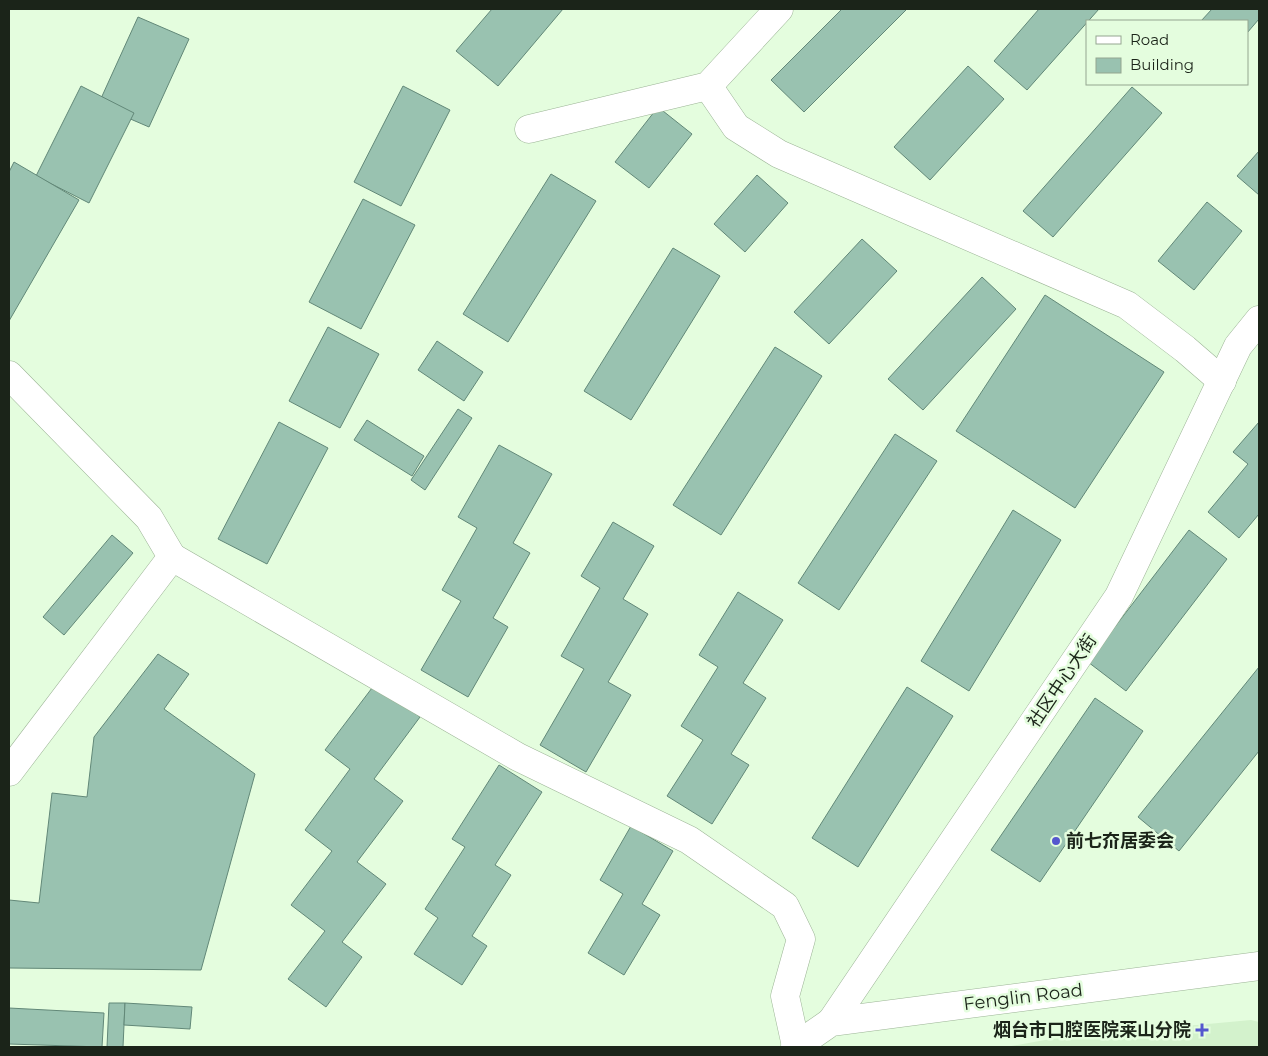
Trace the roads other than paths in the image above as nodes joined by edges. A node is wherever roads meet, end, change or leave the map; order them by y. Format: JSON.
{"nodes":[{"id":1,"x":779,"y":9,"type":"edge"},
{"id":2,"x":708,"y":86,"type":"junction"},
{"id":3,"x":529,"y":129,"type":"dead end"},
{"id":4,"x":1259,"y":320,"type":"edge"},
{"id":5,"x":9,"y":375,"type":"edge"},
{"id":6,"x":1222,"y":381,"type":"junction"},
{"id":7,"x":172,"y":557,"type":"junction"},
{"id":8,"x":9,"y":772,"type":"edge"},
{"id":9,"x":1259,"y":966,"type":"edge"},
{"id":10,"x":830,"y":1022,"type":"junction"},
{"id":11,"x":795,"y":1047,"type":"edge"}],
"edges":[{"from":1,"to":2,"type":"street"},
{"from":2,"to":3,"type":"street"},
{"from":2,"to":6,"type":"street"},
{"from":4,"to":6,"type":"street","name":"社区中心大街"},
{"from":5,"to":7,"type":"street"},
{"from":6,"to":10,"type":"street","name":"社区中心大街"},
{"from":7,"to":8,"type":"street"},
{"from":7,"to":11,"type":"street"},
{"from":9,"to":10,"type":"street","name":"Fenglin Road"},
{"from":10,"to":11,"type":"street","name":"Fenglin Road"}]}
